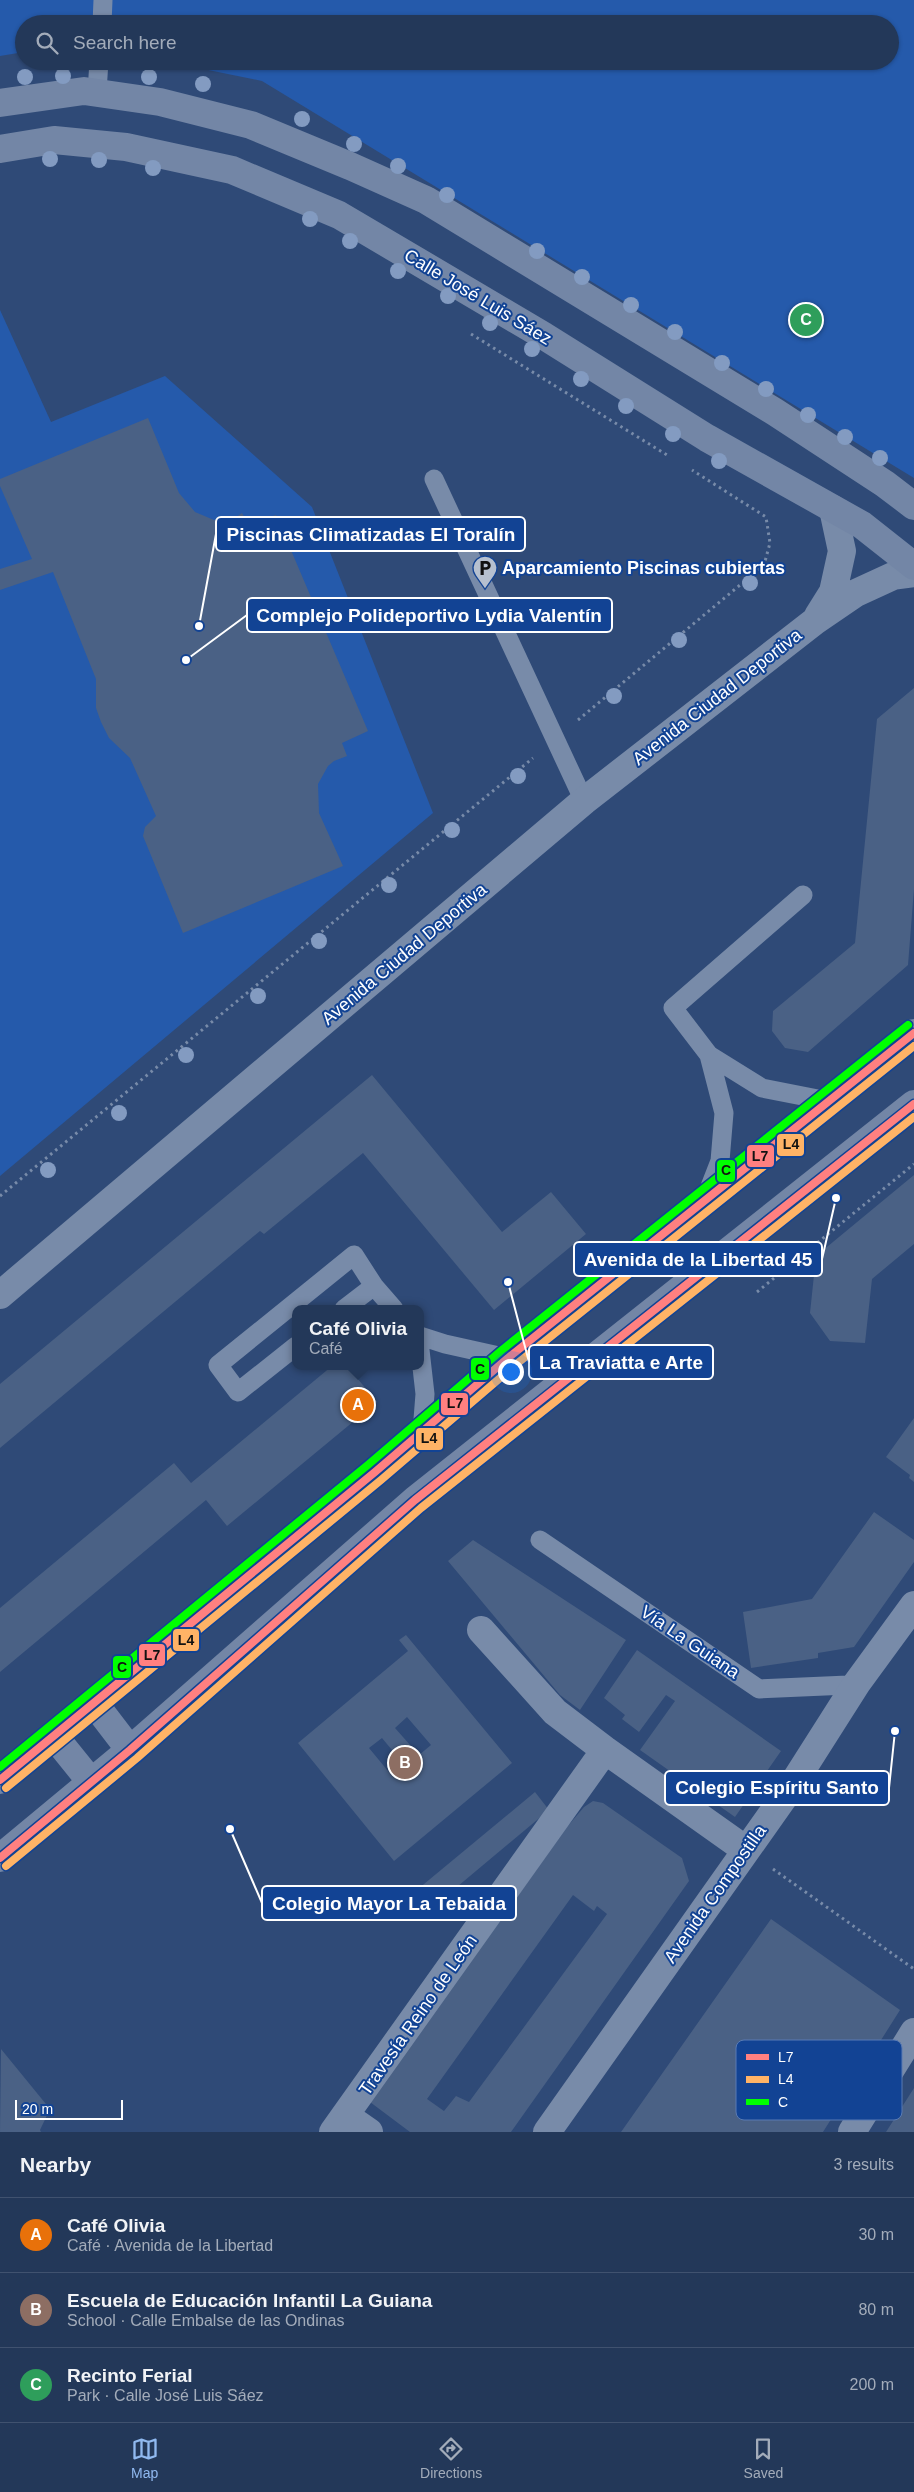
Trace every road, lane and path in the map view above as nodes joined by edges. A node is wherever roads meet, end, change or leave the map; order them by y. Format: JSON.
{"nodes":[{"id":1,"x":103,"y":0,"type":"edge"},
{"id":2,"x":102,"y":15,"type":"edge"},
{"id":3,"x":98,"y":70,"type":"edge"},
{"id":4,"x":97,"y":92,"type":"junction"},
{"id":5,"x":0,"y":103,"type":"edge"},
{"id":6,"x":0,"y":149,"type":"edge"},
{"id":7,"x":470,"y":333,"type":"dead end"},
{"id":8,"x":672,"y":458,"type":"dead end"},
{"id":9,"x":689,"y":468,"type":"dead end"},
{"id":10,"x":434,"y":479,"type":"dead end"},
{"id":11,"x":914,"y":506,"type":"edge"},
{"id":12,"x":833,"y":509,"type":"junction"},
{"id":13,"x":914,"y":566,"type":"edge"},
{"id":14,"x":914,"y":573,"type":"edge"},
{"id":15,"x":815,"y":621,"type":"junction"},
{"id":16,"x":556,"y":739,"type":"junction"},
{"id":17,"x":584,"y":801,"type":"junction"},
{"id":18,"x":803,"y":895,"type":"dead end"},
{"id":19,"x":914,"y":1033,"type":"edge"},
{"id":20,"x":709,"y":1055,"type":"junction"},
{"id":21,"x":828,"y":1101,"type":"junction"},
{"id":22,"x":914,"y":1104,"type":"edge"},
{"id":23,"x":914,"y":1164,"type":"edge"},
{"id":24,"x":0,"y":1196,"type":"edge"},
{"id":25,"x":706,"y":1199,"type":"junction"},
{"id":26,"x":374,"y":1286,"type":"junction"},
{"id":27,"x":757,"y":1292,"type":"dead end"},
{"id":28,"x":0,"y":1295,"type":"edge"},
{"id":29,"x":292,"y":1305,"type":"edge"},
{"id":30,"x":292,"y":1305,"type":"edge"},
{"id":31,"x":349,"y":1305,"type":"edge"},
{"id":32,"x":391,"y":1305,"type":"edge"},
{"id":33,"x":424,"y":1337,"type":"edge"},
{"id":34,"x":292,"y":1349,"type":"edge"},
{"id":35,"x":508,"y":1358,"type":"junction"},
{"id":36,"x":422,"y":1370,"type":"edge"},
{"id":37,"x":422,"y":1432,"type":"junction"},
{"id":38,"x":540,"y":1540,"type":"dead end"},
{"id":39,"x":914,"y":1605,"type":"edge"},
{"id":40,"x":481,"y":1630,"type":"dead end"},
{"id":41,"x":857,"y":1683,"type":"junction"},
{"id":42,"x":94,"y":1703,"type":"junction"},
{"id":43,"x":54,"y":1736,"type":"junction"},
{"id":44,"x":130,"y":1750,"type":"junction"},
{"id":45,"x":605,"y":1750,"type":"junction"},
{"id":46,"x":0,"y":1780,"type":"edge"},
{"id":47,"x":92,"y":1783,"type":"junction"},
{"id":48,"x":746,"y":1850,"type":"junction"},
{"id":49,"x":0,"y":1858,"type":"edge"},
{"id":50,"x":914,"y":1968,"type":"edge"},
{"id":51,"x":914,"y":2032,"type":"edge"},
{"id":52,"x":902,"y":2051,"type":"edge"},
{"id":53,"x":859,"y":2120,"type":"edge"},
{"id":54,"x":340,"y":2124,"type":"edge"},
{"id":55,"x":369,"y":2132,"type":"edge"},
{"id":56,"x":547,"y":2132,"type":"edge"},
{"id":57,"x":852,"y":2132,"type":"edge"}],
"edges":[{"from":1,"to":2,"type":"lane"},
{"from":3,"to":4,"type":"lane"},
{"from":4,"to":5,"type":"main road"},
{"from":4,"to":11,"type":"main road"},
{"from":6,"to":12,"type":"main road","name":"Calle José Luis Sáez"},
{"from":7,"to":8,"type":"path"},
{"from":9,"to":16,"type":"path"},
{"from":10,"to":16,"type":"lane"},
{"from":12,"to":13,"type":"main road","name":"Calle José Luis Sáez"},
{"from":12,"to":15,"type":"street","name":"Avenida Ciudad Deportiva"},
{"from":14,"to":15,"type":"street","name":"Avenida Ciudad Deportiva"},
{"from":15,"to":17,"type":"street","name":"Avenida Ciudad Deportiva"},
{"from":16,"to":17,"type":"lane"},
{"from":16,"to":24,"type":"path"},
{"from":17,"to":28,"type":"street","name":"Avenida Ciudad Deportiva"},
{"from":18,"to":20,"type":"lane"},
{"from":19,"to":21,"type":"main road"},
{"from":20,"to":21,"type":"lane"},
{"from":20,"to":25,"type":"lane"},
{"from":21,"to":25,"type":"main road"},
{"from":22,"to":44,"type":"main road"},
{"from":23,"to":27,"type":"path"},
{"from":25,"to":35,"type":"main road"},
{"from":26,"to":29,"type":"lane"},
{"from":26,"to":31,"type":"lane"},
{"from":26,"to":32,"type":"lane"},
{"from":30,"to":34,"type":"lane"},
{"from":33,"to":35,"type":"lane"},
{"from":35,"to":37,"type":"main road"},
{"from":36,"to":37,"type":"lane"},
{"from":37,"to":42,"type":"main road"},
{"from":38,"to":41,"type":"lane","name":"Vía La Guiana"},
{"from":39,"to":41,"type":"street","name":"Avenida Compostilla"},
{"from":40,"to":45,"type":"street"},
{"from":41,"to":48,"type":"street","name":"Avenida Compostilla"},
{"from":42,"to":43,"type":"main road"},
{"from":42,"to":44,"type":"main road"},
{"from":43,"to":46,"type":"main road"},
{"from":43,"to":47,"type":"main road"},
{"from":44,"to":47,"type":"main road"},
{"from":45,"to":48,"type":"street"},
{"from":45,"to":54,"type":"street","name":"Travesía Reino de León"},
{"from":47,"to":49,"type":"main road"},
{"from":48,"to":50,"type":"path"},
{"from":48,"to":56,"type":"street","name":"Avenida Compostilla"},
{"from":51,"to":52,"type":"street"},
{"from":53,"to":57,"type":"street"},
{"from":54,"to":55,"type":"street"}]}
